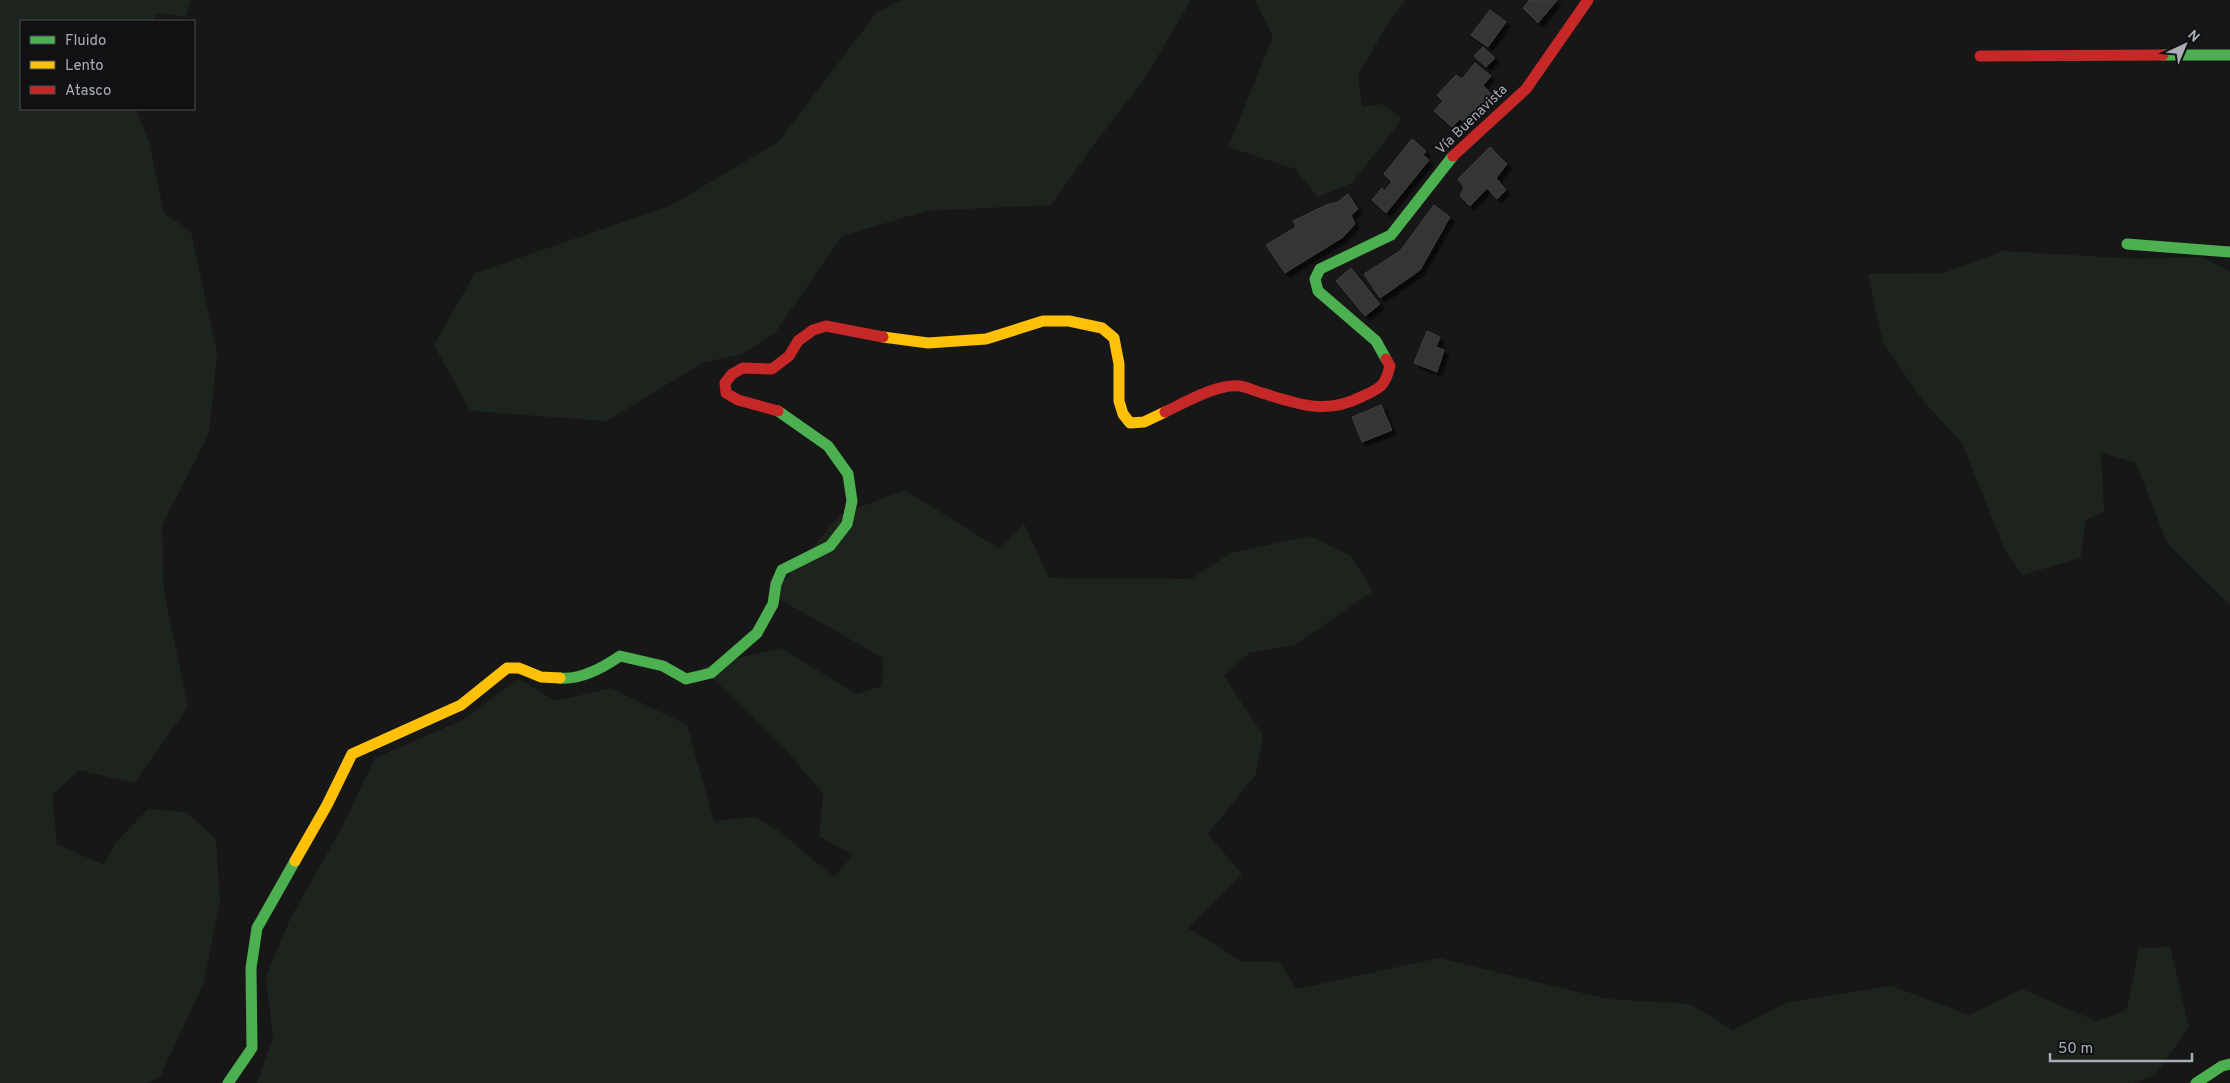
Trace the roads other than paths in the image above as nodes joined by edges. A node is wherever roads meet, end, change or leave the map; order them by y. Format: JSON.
{"nodes":[{"id":1,"x":1588,"y":0,"type":"edge"},
{"id":2,"x":2230,"y":55,"type":"edge"},
{"id":3,"x":1980,"y":56,"type":"dead end"},
{"id":4,"x":2127,"y":244,"type":"dead end"},
{"id":5,"x":2230,"y":252,"type":"edge"},
{"id":6,"x":2230,"y":1064,"type":"edge"},
{"id":7,"x":228,"y":1083,"type":"edge"},
{"id":8,"x":2196,"y":1083,"type":"edge"}],
"edges":[{"from":1,"to":7,"type":"street","name":"Vía Buenavista"},
{"from":2,"to":3,"type":"street"},
{"from":4,"to":5,"type":"street"},
{"from":6,"to":8,"type":"street"}]}
